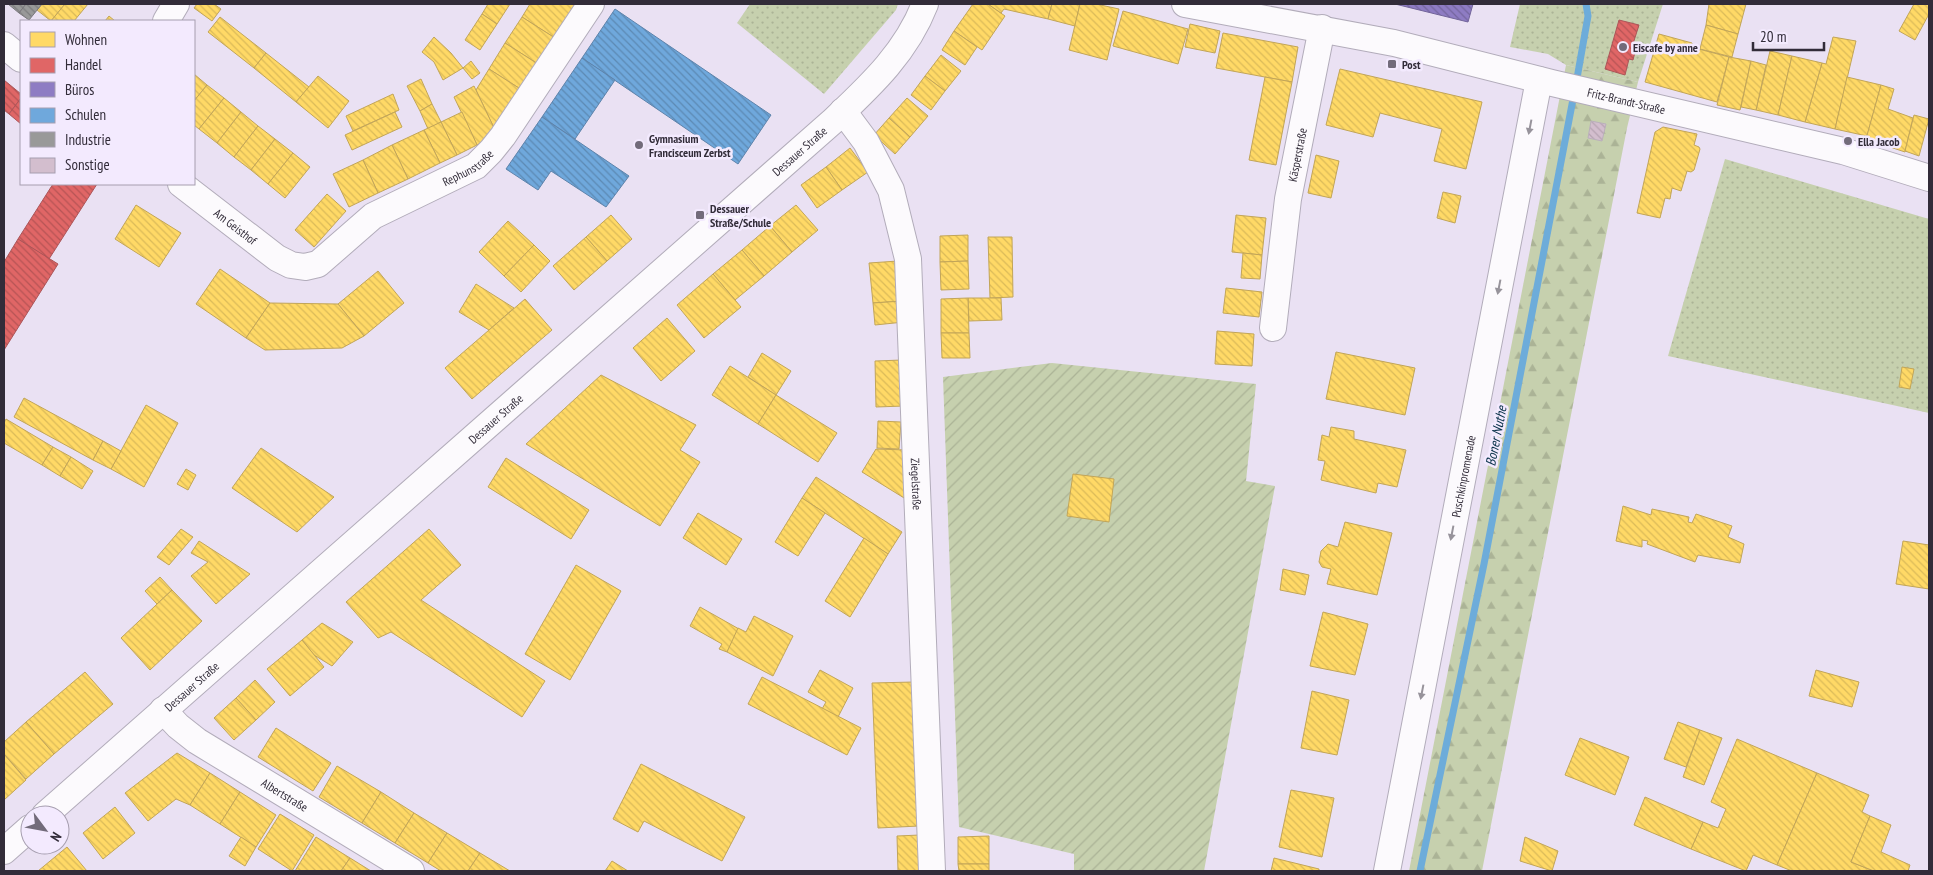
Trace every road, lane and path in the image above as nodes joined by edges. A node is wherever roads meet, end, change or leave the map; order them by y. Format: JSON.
{"nodes":[{"id":1,"x":176,"y":4,"type":"edge"},
{"id":2,"x":591,"y":4,"type":"edge"},
{"id":3,"x":924,"y":4,"type":"edge"},
{"id":4,"x":1185,"y":4,"type":"edge"},
{"id":5,"x":1299,"y":14,"type":"edge"},
{"id":6,"x":167,"y":20,"type":"edge"},
{"id":7,"x":1322,"y":28,"type":"junction"},
{"id":8,"x":4,"y":45,"type":"edge"},
{"id":9,"x":20,"y":58,"type":"edge"},
{"id":10,"x":1545,"y":81,"type":"junction"},
{"id":11,"x":844,"y":111,"type":"junction"},
{"id":12,"x":1929,"y":178,"type":"edge"},
{"id":13,"x":182,"y":185,"type":"edge"},
{"id":14,"x":291,"y":265,"type":"joint"},
{"id":15,"x":1273,"y":328,"type":"dead end"},
{"id":16,"x":164,"y":710,"type":"junction"},
{"id":17,"x":56,"y":805,"type":"edge"},
{"id":18,"x":20,"y":837,"type":"edge"},
{"id":19,"x":4,"y":851,"type":"edge"},
{"id":20,"x":412,"y":871,"type":"edge"},
{"id":21,"x":932,"y":871,"type":"edge"},
{"id":22,"x":1387,"y":871,"type":"edge"}],
"edges":[{"from":1,"to":6,"type":"street"},
{"from":2,"to":14,"type":"street","name":"Rephunstraße"},
{"from":3,"to":11,"type":"street","name":"Dessauer Straße"},
{"from":4,"to":5,"type":"street"},
{"from":5,"to":7,"type":"street"},
{"from":7,"to":10,"type":"street","name":"Fritz-Brandt-Straße"},
{"from":7,"to":15,"type":"street","name":"Käsperstraße"},
{"from":8,"to":9,"type":"street"},
{"from":10,"to":12,"type":"street","name":"Fritz-Brandt-Straße"},
{"from":10,"to":22,"type":"street","name":"Puschkinpromenade","one_way":true},
{"from":11,"to":16,"type":"street","name":"Dessauer Straße"},
{"from":11,"to":21,"type":"street","name":"Ziegelstraße"},
{"from":13,"to":14,"type":"street","name":"Am Geisthof"},
{"from":16,"to":17,"type":"street","name":"Dessauer Straße"},
{"from":16,"to":20,"type":"street","name":"Albertstraße"},
{"from":18,"to":19,"type":"street"}]}
